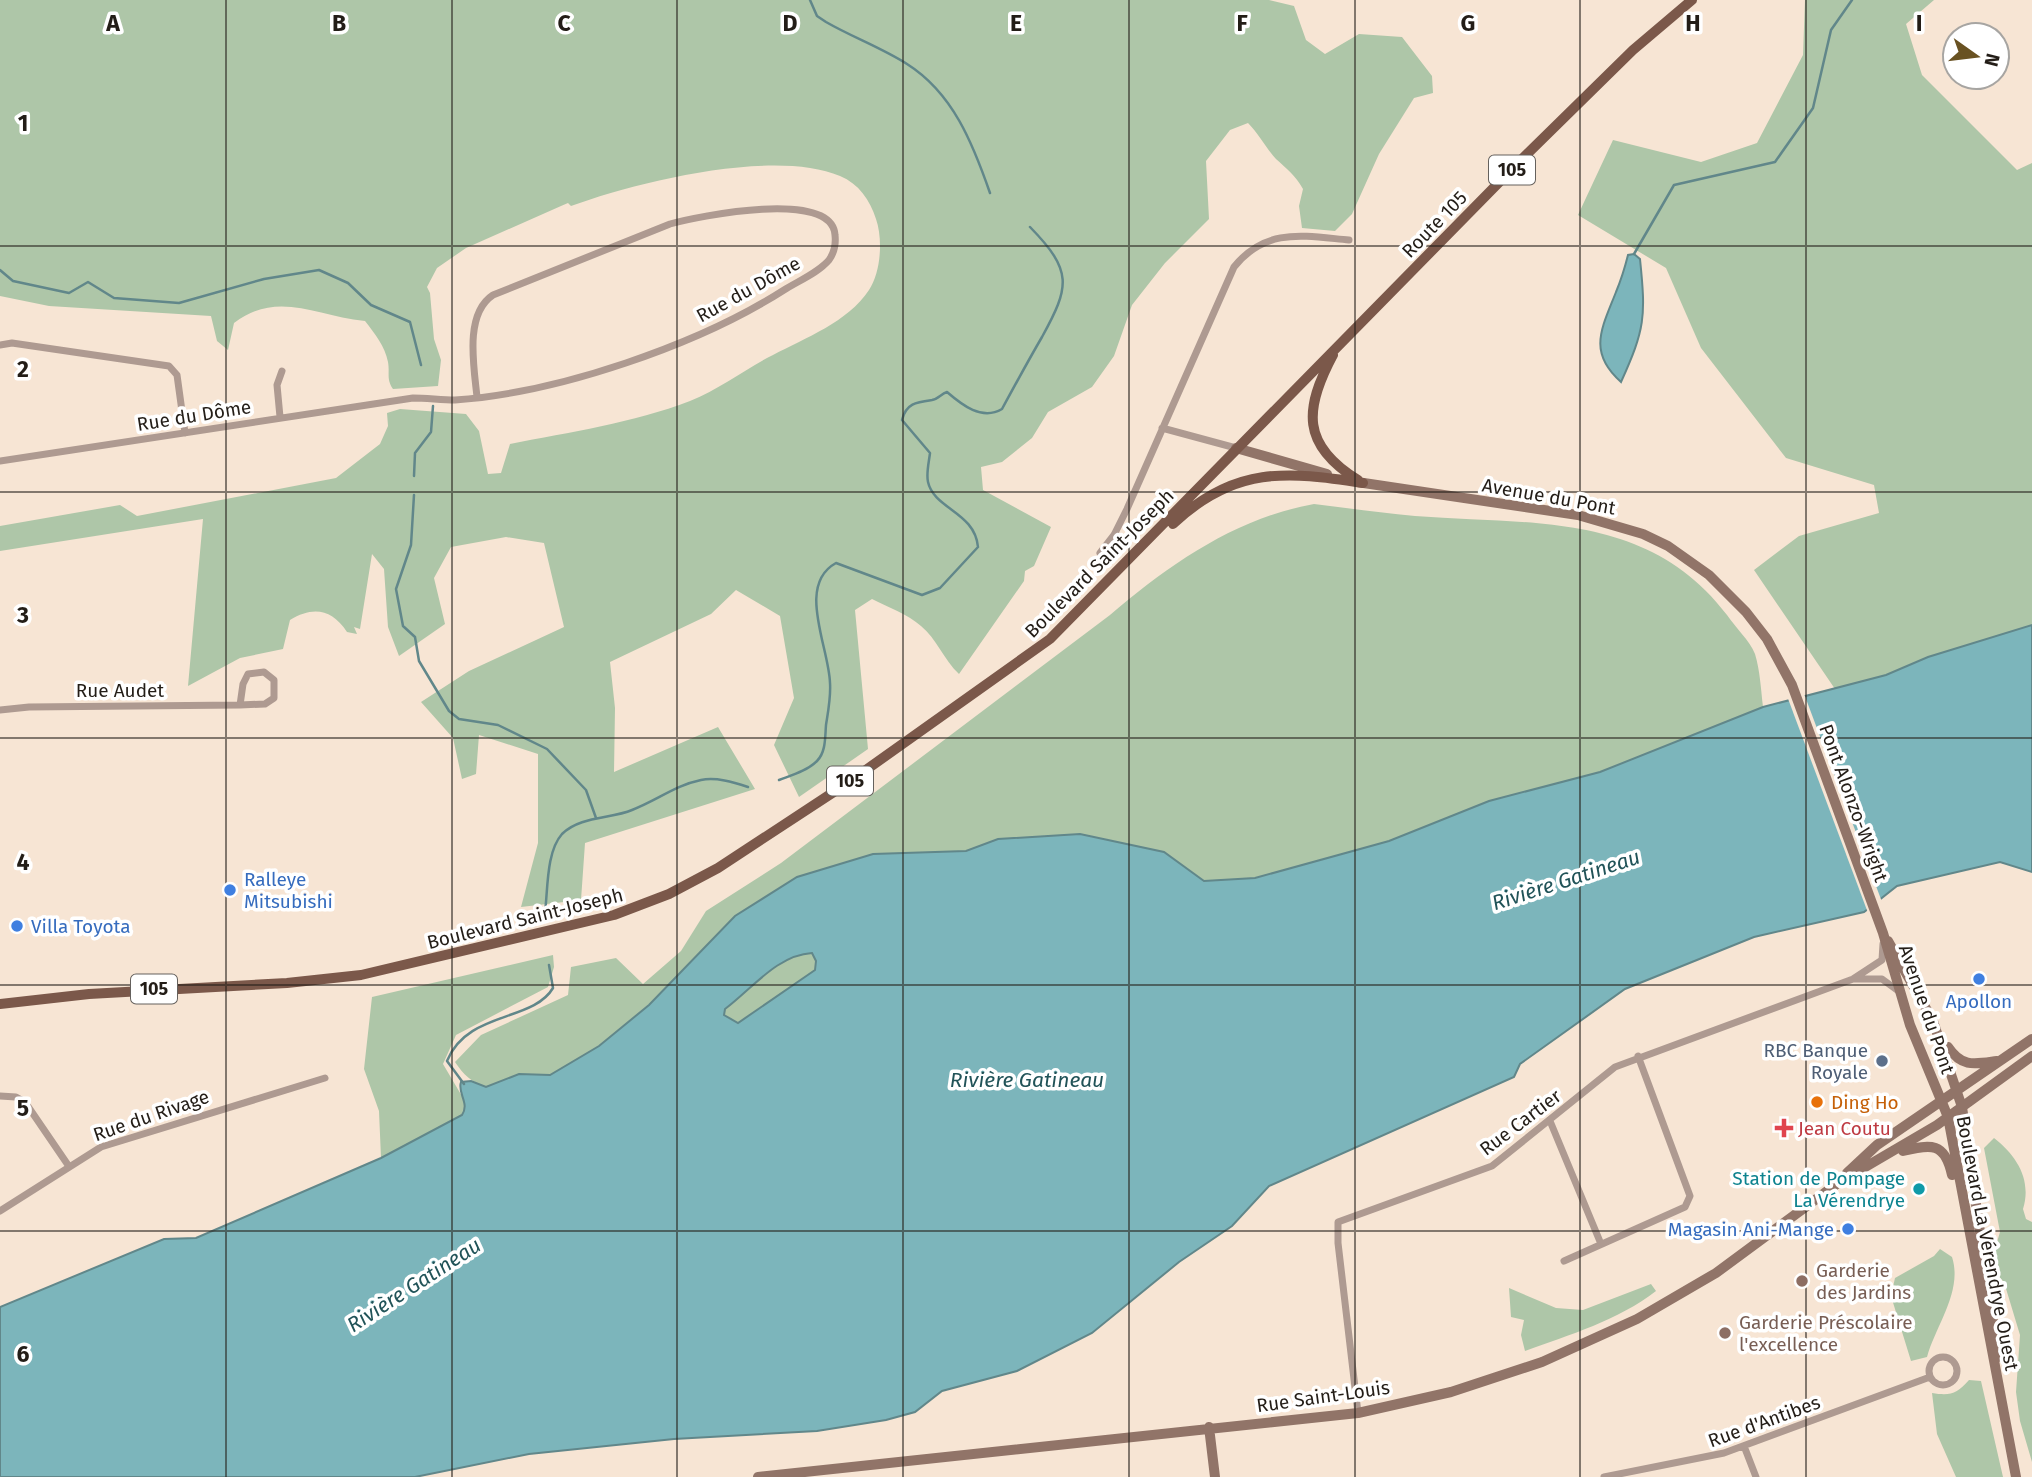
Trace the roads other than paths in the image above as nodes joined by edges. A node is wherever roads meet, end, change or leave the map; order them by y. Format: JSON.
{"nodes":[{"id":1,"x":1692,"y":0,"type":"edge"},
{"id":2,"x":1349,"y":240,"type":"dead end"},
{"id":3,"x":0,"y":345,"type":"edge"},
{"id":4,"x":1337,"y":346,"type":"junction"},
{"id":5,"x":282,"y":371,"type":"dead end"},
{"id":6,"x":477,"y":397,"type":"junction"},
{"id":7,"x":280,"y":417,"type":"junction"},
{"id":8,"x":1163,"y":428,"type":"junction"},
{"id":9,"x":185,"y":433,"type":"junction"},
{"id":10,"x":1236,"y":448,"type":"junction"},
{"id":11,"x":0,"y":461,"type":"edge"},
{"id":12,"x":1363,"y":483,"type":"junction"},
{"id":13,"x":1100,"y":553,"type":"dead end"},
{"id":14,"x":1099,"y":593,"type":"junction"},
{"id":15,"x":1792,"y":685,"type":"joint"},
{"id":16,"x":240,"y":705,"type":"junction"},
{"id":17,"x":0,"y":710,"type":"edge"},
{"id":18,"x":1883,"y":933,"type":"junction"},
{"id":19,"x":1853,"y":979,"type":"junction"},
{"id":20,"x":1899,"y":993,"type":"junction"},
{"id":21,"x":0,"y":1004,"type":"edge"},
{"id":22,"x":1933,"y":1021,"type":"junction"},
{"id":23,"x":2032,"y":1039,"type":"edge"},
{"id":24,"x":1638,"y":1056,"type":"junction"},
{"id":25,"x":2032,"y":1056,"type":"edge"},
{"id":26,"x":2001,"y":1060,"type":"junction"},
{"id":27,"x":324,"y":1078,"type":"dead end"},
{"id":28,"x":1958,"y":1092,"type":"junction"},
{"id":29,"x":0,"y":1096,"type":"edge"},
{"id":30,"x":1942,"y":1103,"type":"junction"},
{"id":31,"x":1962,"y":1107,"type":"junction"},
{"id":32,"x":1948,"y":1117,"type":"junction"},
{"id":33,"x":1550,"y":1121,"type":"junction"},
{"id":34,"x":1889,"y":1155,"type":"junction"},
{"id":35,"x":68,"y":1165,"type":"junction"},
{"id":36,"x":1838,"y":1183,"type":"junction"},
{"id":37,"x":0,"y":1211,"type":"edge"},
{"id":38,"x":1601,"y":1244,"type":"junction"},
{"id":39,"x":1564,"y":1261,"type":"dead end"},
{"id":40,"x":1979,"y":1294,"type":"junction"},
{"id":41,"x":1930,"y":1377,"type":"junction"},
{"id":42,"x":1359,"y":1413,"type":"junction"},
{"id":43,"x":1209,"y":1427,"type":"junction"},
{"id":44,"x":1744,"y":1446,"type":"junction"},
{"id":45,"x":2015,"y":1474,"type":"edge"},
{"id":46,"x":780,"y":1476,"type":"edge"},
{"id":47,"x":758,"y":1477,"type":"edge"},
{"id":48,"x":1215,"y":1477,"type":"edge"},
{"id":49,"x":1604,"y":1477,"type":"edge"},
{"id":50,"x":1756,"y":1477,"type":"edge"}],
"edges":[{"from":1,"to":4,"type":"main road","name":"Route 105","number":"105"},
{"from":2,"to":8,"type":"street"},
{"from":3,"to":9,"type":"street"},
{"from":4,"to":10,"type":"main road","name":"Route 105","number":"105"},
{"from":4,"to":12,"type":"main road"},
{"from":5,"to":7,"type":"street"},
{"from":6,"to":6,"type":"street","name":"Rue du Dôme"},
{"from":6,"to":7,"type":"street","name":"Rue du Dôme"},
{"from":7,"to":9,"type":"street","name":"Rue du Dôme"},
{"from":8,"to":10,"type":"street"},
{"from":8,"to":13,"type":"street"},
{"from":9,"to":11,"type":"street","name":"Rue du Dôme"},
{"from":10,"to":12,"type":"main road","name":"Avenue du Pont"},
{"from":10,"to":14,"type":"main road","name":"Boulevard Saint-Joseph","number":"105"},
{"from":12,"to":14,"type":"main road"},
{"from":12,"to":15,"type":"main road","name":"Avenue du Pont"},
{"from":14,"to":21,"type":"main road","name":"Boulevard Saint-Joseph","number":"105"},
{"from":15,"to":18,"type":"main road","name":"Pont Alonzo-Wright"},
{"from":16,"to":16,"type":"street","name":"Rue Audet"},
{"from":16,"to":17,"type":"street","name":"Rue Audet"},
{"from":18,"to":19,"type":"street","name":"Rue Cartier"},
{"from":18,"to":20,"type":"main road","name":"Avenue du Pont"},
{"from":18,"to":22,"type":"main road","name":"Avenue du Pont"},
{"from":19,"to":20,"type":"street","name":"Rue Cartier"},
{"from":19,"to":24,"type":"street","name":"Rue Cartier"},
{"from":20,"to":30,"type":"main road","name":"Avenue du Pont"},
{"from":22,"to":26,"type":"main road"},
{"from":22,"to":28,"type":"main road","name":"Avenue du Pont"},
{"from":23,"to":26,"type":"main road","name":"Rue Saint-Louis"},
{"from":24,"to":33,"type":"street","name":"Rue Cartier"},
{"from":24,"to":38,"type":"street"},
{"from":25,"to":31,"type":"main road","name":"Rue Saint-Louis"},
{"from":26,"to":28,"type":"main road","name":"Rue Saint-Louis"},
{"from":27,"to":35,"type":"street","name":"Rue du Rivage"},
{"from":28,"to":30,"type":"main road","name":"Rue Saint-Louis"},
{"from":28,"to":31,"type":"main road","name":"Boulevard La Vérendrye Ouest"},
{"from":29,"to":35,"type":"street"},
{"from":30,"to":32,"type":"main road","name":"Boulevard La Vérendrye Ouest"},
{"from":30,"to":36,"type":"main road","name":"Rue Saint-Louis"},
{"from":31,"to":32,"type":"main road","name":"Rue Saint-Louis"},
{"from":31,"to":45,"type":"main road","name":"Boulevard La Vérendrye Ouest"},
{"from":32,"to":34,"type":"main road","name":"Rue Saint-Louis"},
{"from":32,"to":40,"type":"main road","name":"Boulevard La Vérendrye Ouest"},
{"from":33,"to":38,"type":"street"},
{"from":33,"to":42,"type":"street","name":"Rue Cartier"},
{"from":34,"to":36,"type":"main road","name":"Rue Saint-Louis"},
{"from":34,"to":40,"type":"main road"},
{"from":35,"to":37,"type":"street","name":"Rue du Rivage"},
{"from":36,"to":42,"type":"main road","name":"Rue Saint-Louis"},
{"from":38,"to":39,"type":"street"},
{"from":40,"to":45,"type":"main road","name":"Boulevard La Vérendrye Ouest"},
{"from":41,"to":41,"type":"street","name":"Rue d'Antibes"},
{"from":41,"to":44,"type":"street","name":"Rue d'Antibes"},
{"from":42,"to":43,"type":"main road","name":"Rue Saint-Louis"},
{"from":43,"to":46,"type":"main road","name":"Rue Saint-Louis"},
{"from":43,"to":48,"type":"main road"},
{"from":44,"to":49,"type":"street","name":"Rue d'Antibes"},
{"from":44,"to":50,"type":"street"},
{"from":46,"to":47,"type":"main road","name":"Rue Saint-Louis"}]}
